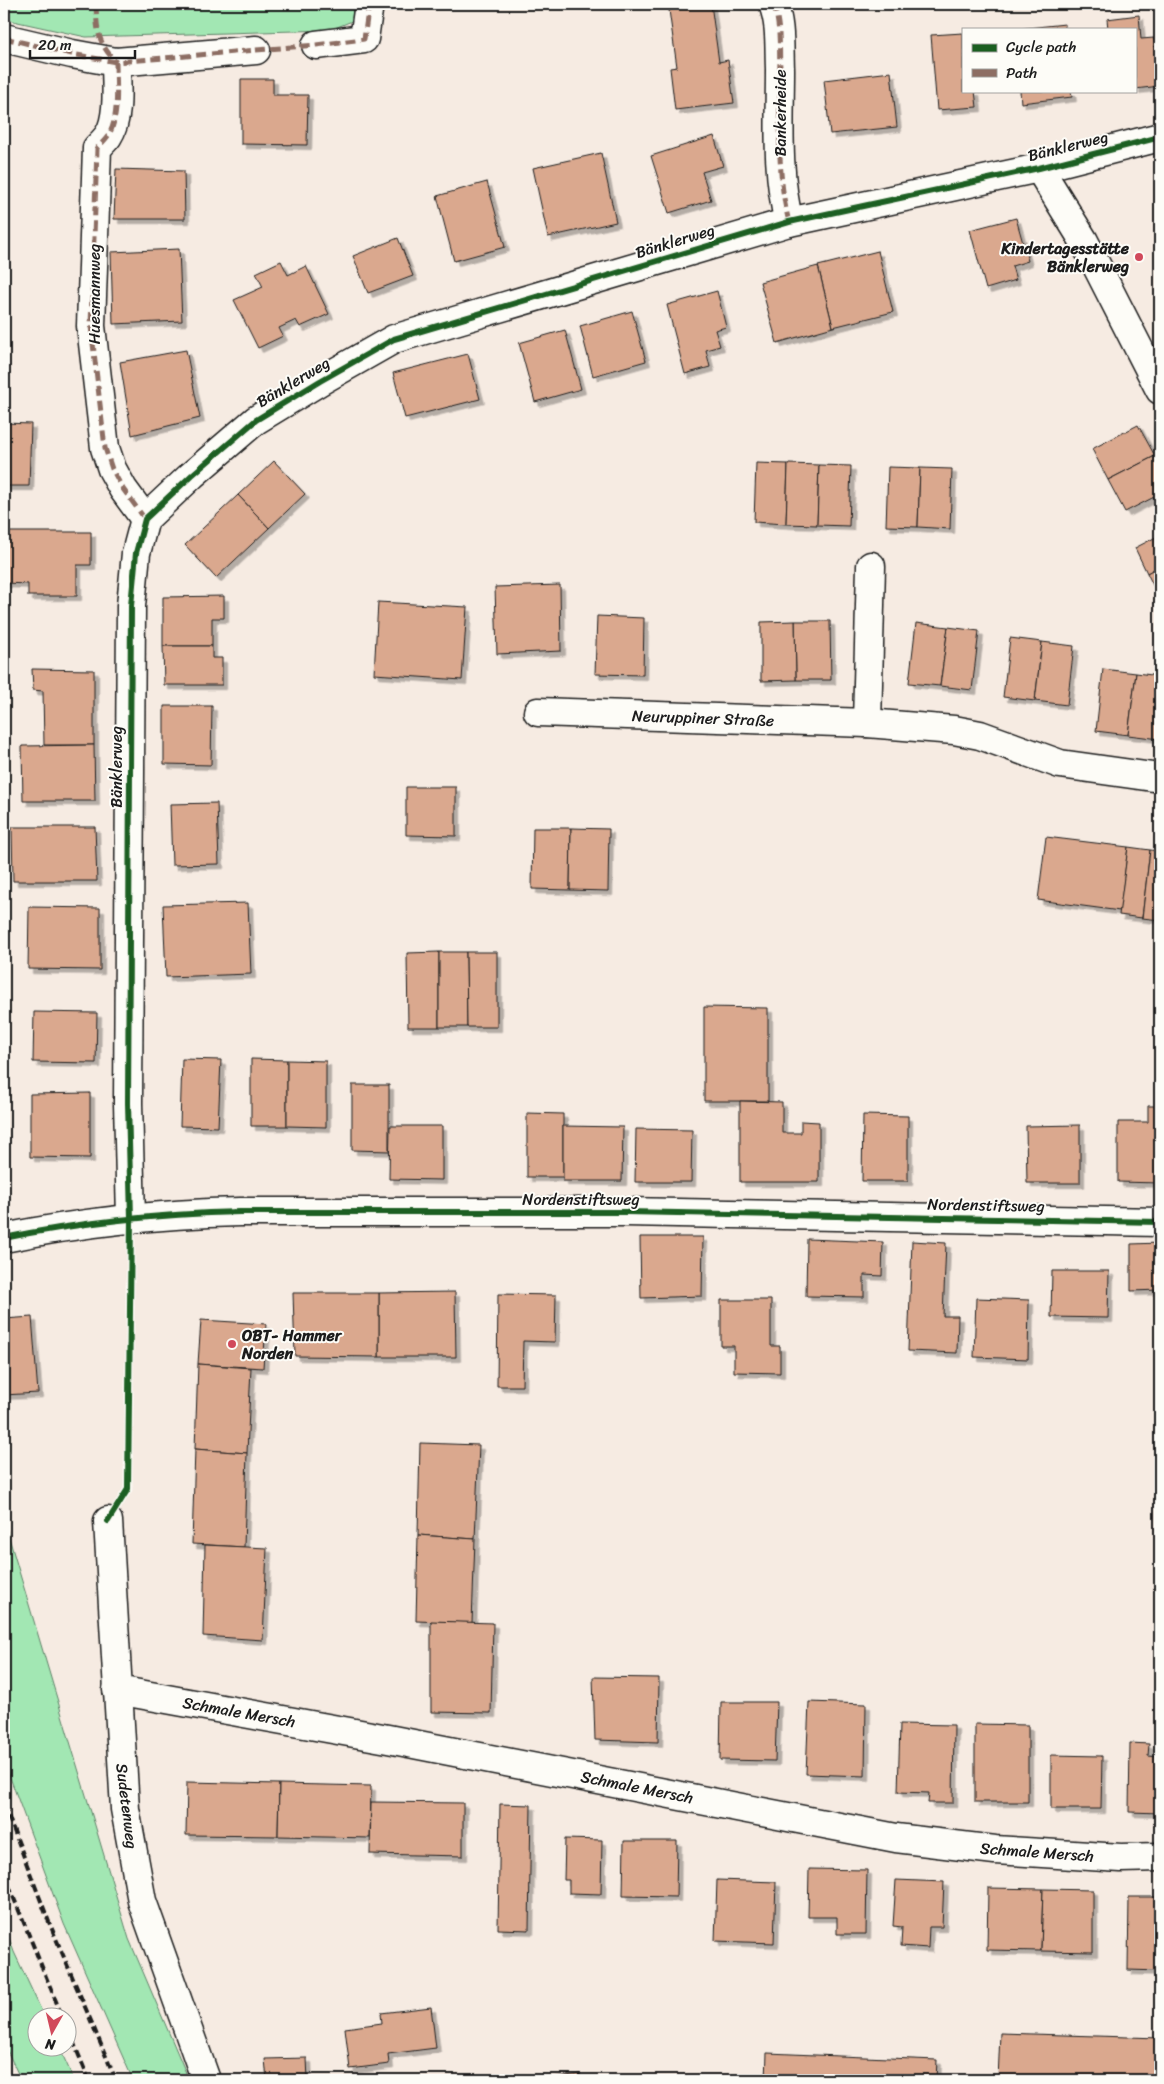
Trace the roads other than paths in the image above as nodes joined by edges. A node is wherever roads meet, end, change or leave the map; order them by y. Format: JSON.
{"nodes":[{"id":1,"x":370,"y":4,"type":"edge"},
{"id":2,"x":774,"y":4,"type":"edge"},
{"id":3,"x":4,"y":38,"type":"edge"},
{"id":4,"x":316,"y":45,"type":"dead end"},
{"id":5,"x":256,"y":50,"type":"dead end"},
{"id":6,"x":116,"y":62,"type":"junction"},
{"id":7,"x":1160,"y":137,"type":"edge"},
{"id":8,"x":1039,"y":168,"type":"junction"},
{"id":9,"x":788,"y":222,"type":"junction"},
{"id":10,"x":1160,"y":390,"type":"edge"},
{"id":11,"x":145,"y":519,"type":"junction"},
{"id":12,"x":871,"y":566,"type":"dead end"},
{"id":13,"x":538,"y":712,"type":"dead end"},
{"id":14,"x":867,"y":723,"type":"junction"},
{"id":15,"x":1160,"y":778,"type":"edge"},
{"id":16,"x":131,"y":1218,"type":"junction"},
{"id":17,"x":1160,"y":1222,"type":"edge"},
{"id":18,"x":4,"y":1238,"type":"edge"},
{"id":19,"x":108,"y":1521,"type":"dead end"},
{"id":20,"x":117,"y":1690,"type":"junction"},
{"id":21,"x":1160,"y":1857,"type":"edge"},
{"id":22,"x":206,"y":2080,"type":"edge"}],
"edges":[{"from":1,"to":4,"type":"street"},
{"from":2,"to":9,"type":"street","name":"Bankerheide"},
{"from":3,"to":6,"type":"street"},
{"from":5,"to":6,"type":"street"},
{"from":6,"to":11,"type":"street","name":"Huesmannweg"},
{"from":7,"to":8,"type":"street","name":"Bänklerweg"},
{"from":8,"to":9,"type":"street","name":"Bänklerweg"},
{"from":8,"to":10,"type":"street"},
{"from":9,"to":11,"type":"street","name":"Bänklerweg"},
{"from":11,"to":16,"type":"street","name":"Bänklerweg"},
{"from":12,"to":14,"type":"street"},
{"from":13,"to":14,"type":"street","name":"Neuruppiner Straße"},
{"from":14,"to":15,"type":"street","name":"Neuruppiner Straße"},
{"from":16,"to":17,"type":"street","name":"Nordenstiftsweg"},
{"from":16,"to":18,"type":"street","name":"Nordenstiftsweg"},
{"from":19,"to":20,"type":"street","name":"Sudetenweg"},
{"from":20,"to":21,"type":"street","name":"Schmale Mersch"},
{"from":20,"to":22,"type":"street","name":"Sudetenweg"}]}
